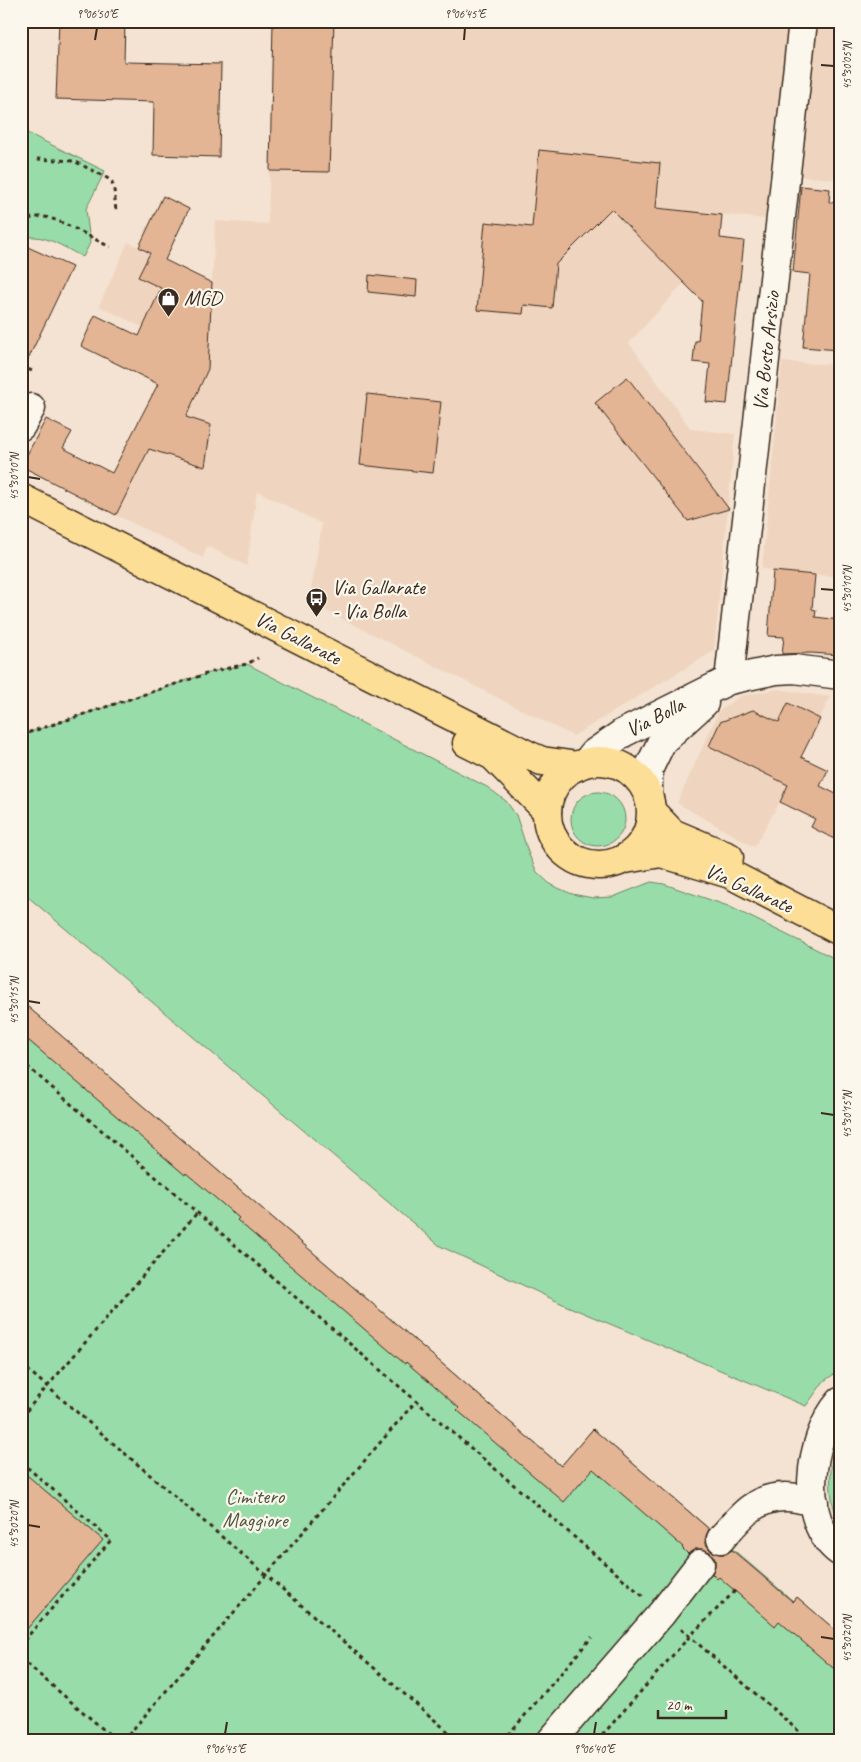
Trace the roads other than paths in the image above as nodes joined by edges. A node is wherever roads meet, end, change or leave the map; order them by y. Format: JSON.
{"nodes":[{"id":1,"x":804,"y":21,"type":"edge"},
{"id":2,"x":21,"y":498,"type":"edge"},
{"id":3,"x":21,"y":518,"type":"edge"},
{"id":4,"x":840,"y":675,"type":"edge"},
{"id":5,"x":729,"y":680,"type":"junction"},
{"id":6,"x":582,"y":764,"type":"junction"},
{"id":7,"x":650,"y":802,"type":"junction"},
{"id":8,"x":547,"y":811,"type":"junction"},
{"id":9,"x":625,"y":859,"type":"junction"},
{"id":10,"x":840,"y":911,"type":"edge"},
{"id":11,"x":840,"y":931,"type":"edge"},
{"id":12,"x":840,"y":1402,"type":"edge"},
{"id":13,"x":814,"y":1502,"type":"junction"},
{"id":14,"x":720,"y":1539,"type":"dead end"},
{"id":15,"x":840,"y":1552,"type":"edge"},
{"id":16,"x":700,"y":1564,"type":"dead end"},
{"id":17,"x":551,"y":1741,"type":"edge"}],
"edges":[{"from":1,"to":5,"type":"street","name":"Via Busto Arsizio"},
{"from":2,"to":6,"type":"main road","name":"Via Gallarate"},
{"from":3,"to":8,"type":"main road","name":"Via Gallarate"},
{"from":4,"to":5,"type":"street","name":"Via Bolla"},
{"from":5,"to":6,"type":"street","name":"Via Bolla"},
{"from":5,"to":7,"type":"street","name":"Via Bolla"},
{"from":6,"to":7,"type":"main road","name":"Via Gallarate"},
{"from":6,"to":8,"type":"main road","name":"Via Gallarate"},
{"from":7,"to":9,"type":"main road","name":"Via Gallarate"},
{"from":7,"to":10,"type":"main road","name":"Via Gallarate"},
{"from":8,"to":9,"type":"main road","name":"Via Gallarate"},
{"from":9,"to":11,"type":"main road","name":"Via Gallarate"},
{"from":12,"to":13,"type":"street"},
{"from":13,"to":14,"type":"street"},
{"from":13,"to":15,"type":"street"},
{"from":16,"to":17,"type":"street"}]}
